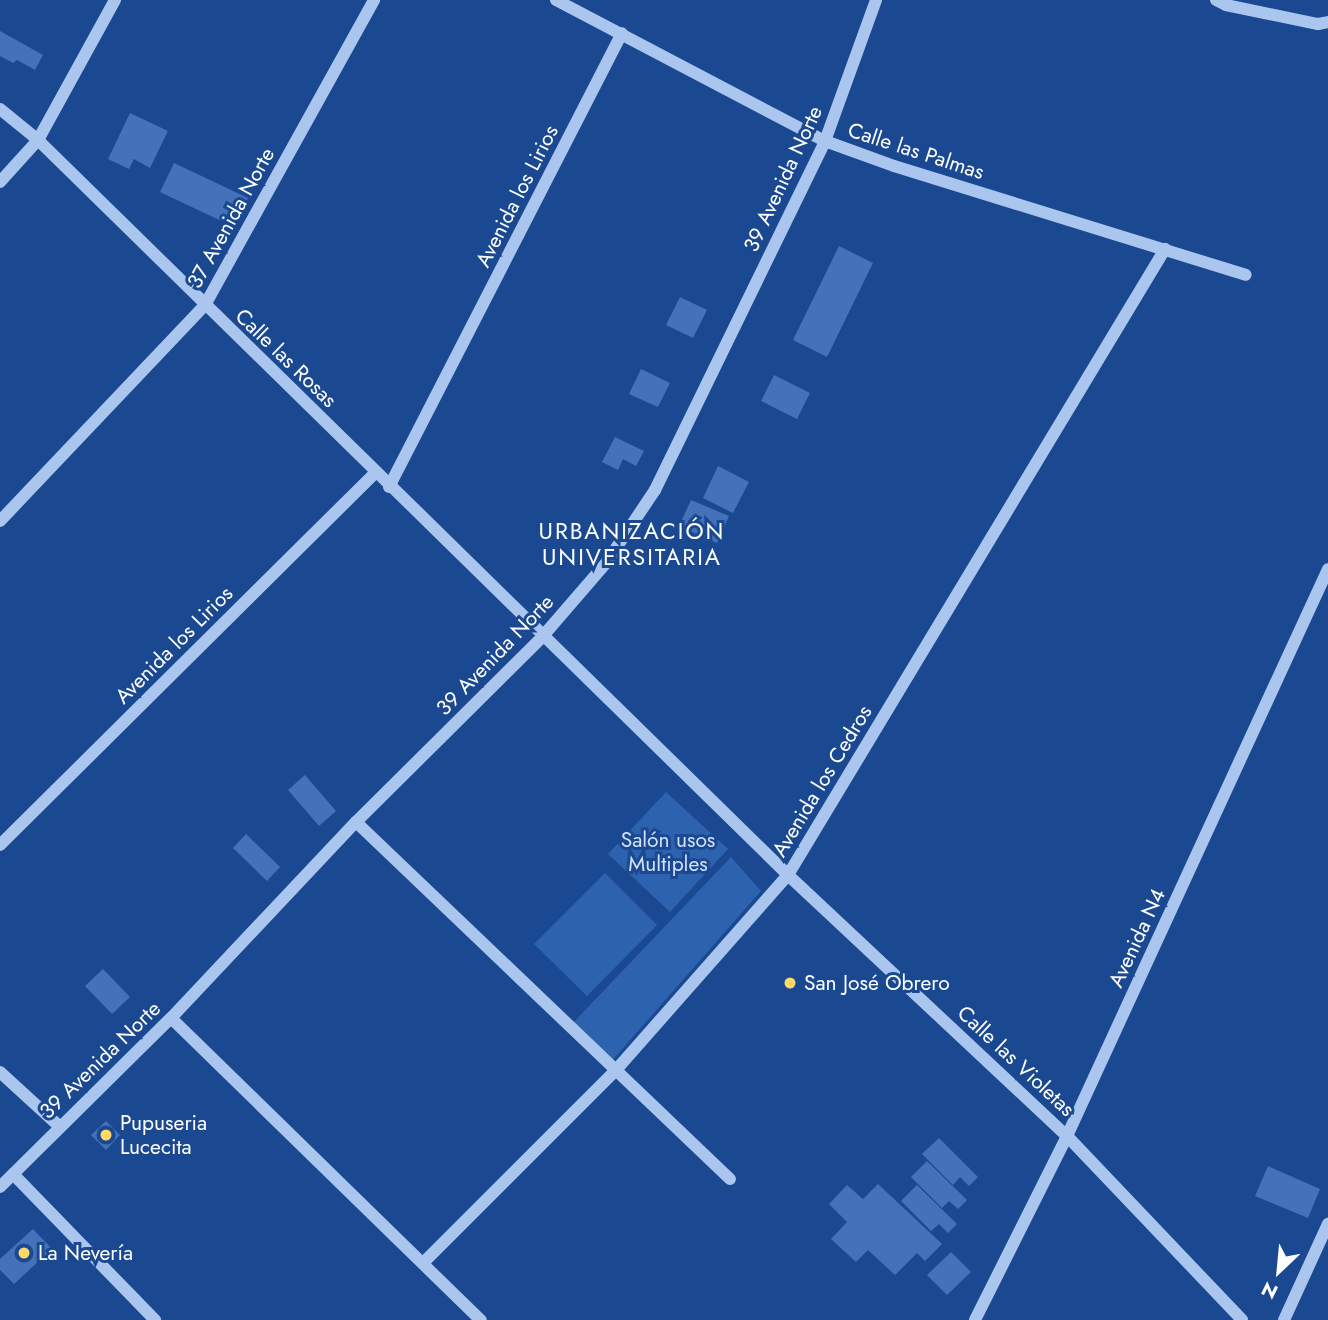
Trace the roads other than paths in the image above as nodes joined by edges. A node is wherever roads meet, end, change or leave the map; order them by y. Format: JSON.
{"nodes":[{"id":1,"x":114,"y":0,"type":"edge"},
{"id":2,"x":374,"y":0,"type":"edge"},
{"id":3,"x":556,"y":0,"type":"edge"},
{"id":4,"x":876,"y":0,"type":"edge"},
{"id":5,"x":1216,"y":0,"type":"edge"},
{"id":6,"x":1328,"y":22,"type":"edge"},
{"id":7,"x":622,"y":33,"type":"junction"},
{"id":8,"x":0,"y":109,"type":"edge"},
{"id":9,"x":38,"y":140,"type":"junction"},
{"id":10,"x":825,"y":141,"type":"junction"},
{"id":11,"x":0,"y":182,"type":"edge"},
{"id":12,"x":1165,"y":249,"type":"junction"},
{"id":13,"x":1246,"y":275,"type":"dead end"},
{"id":14,"x":205,"y":305,"type":"junction"},
{"id":15,"x":375,"y":473,"type":"junction"},
{"id":16,"x":390,"y":487,"type":"junction"},
{"id":17,"x":0,"y":521,"type":"edge"},
{"id":18,"x":1328,"y":569,"type":"edge"},
{"id":19,"x":543,"y":636,"type":"junction"},
{"id":20,"x":356,"y":822,"type":"junction"},
{"id":21,"x":0,"y":845,"type":"edge"},
{"id":22,"x":788,"y":875,"type":"junction"},
{"id":23,"x":171,"y":1018,"type":"junction"},
{"id":24,"x":616,"y":1070,"type":"junction"},
{"id":25,"x":0,"y":1072,"type":"edge"},
{"id":26,"x":59,"y":1126,"type":"junction"},
{"id":27,"x":1067,"y":1136,"type":"junction"},
{"id":28,"x":13,"y":1174,"type":"junction"},
{"id":29,"x":730,"y":1179,"type":"dead end"},
{"id":30,"x":0,"y":1188,"type":"edge"},
{"id":31,"x":1328,"y":1224,"type":"edge"},
{"id":32,"x":423,"y":1263,"type":"junction"},
{"id":33,"x":155,"y":1320,"type":"edge"},
{"id":34,"x":481,"y":1320,"type":"edge"},
{"id":35,"x":975,"y":1320,"type":"edge"},
{"id":36,"x":1242,"y":1320,"type":"edge"},
{"id":37,"x":1284,"y":1320,"type":"edge"}],
"edges":[{"from":1,"to":9,"type":"street"},
{"from":2,"to":14,"type":"street","name":"37 Avenida Norte"},
{"from":3,"to":7,"type":"street","name":"Calle las Palmas"},
{"from":4,"to":10,"type":"street","name":"39 Avenida Norte"},
{"from":5,"to":6,"type":"street"},
{"from":7,"to":10,"type":"street","name":"Calle las Palmas"},
{"from":7,"to":16,"type":"street","name":"Avenida los Lirios"},
{"from":8,"to":9,"type":"street","name":"Calle las Rosas"},
{"from":9,"to":11,"type":"street"},
{"from":9,"to":14,"type":"street","name":"Calle las Rosas"},
{"from":10,"to":12,"type":"street","name":"Calle las Palmas"},
{"from":10,"to":19,"type":"street","name":"39 Avenida Norte"},
{"from":12,"to":13,"type":"street","name":"Calle las Palmas"},
{"from":12,"to":22,"type":"street","name":"Avenida los Cedros"},
{"from":14,"to":15,"type":"street","name":"Calle las Rosas"},
{"from":14,"to":17,"type":"street","name":"37 Avenida Norte"},
{"from":15,"to":16,"type":"street","name":"Calle las Rosas"},
{"from":15,"to":21,"type":"street","name":"Avenida los Lirios"},
{"from":16,"to":19,"type":"street","name":"Calle las Rosas"},
{"from":18,"to":27,"type":"street","name":"Avenida N4"},
{"from":19,"to":20,"type":"street","name":"39 Avenida Norte"},
{"from":19,"to":22,"type":"street","name":"Calle las Violetas"},
{"from":20,"to":23,"type":"street","name":"39 Avenida Norte"},
{"from":20,"to":24,"type":"street"},
{"from":22,"to":24,"type":"street","name":"Avenida los Cedros"},
{"from":22,"to":27,"type":"street","name":"Calle las Violetas"},
{"from":23,"to":26,"type":"street","name":"39 Avenida Norte"},
{"from":23,"to":32,"type":"street"},
{"from":24,"to":29,"type":"street"},
{"from":24,"to":32,"type":"street","name":"Avenida los Cedros"},
{"from":25,"to":26,"type":"street"},
{"from":26,"to":28,"type":"street","name":"39 Avenida Norte"},
{"from":27,"to":35,"type":"street","name":"Avenida N4"},
{"from":27,"to":36,"type":"street","name":"Calle las Violetas"},
{"from":28,"to":30,"type":"street","name":"39 Avenida Norte"},
{"from":28,"to":33,"type":"street"},
{"from":31,"to":37,"type":"street"},
{"from":32,"to":34,"type":"street"}]}
